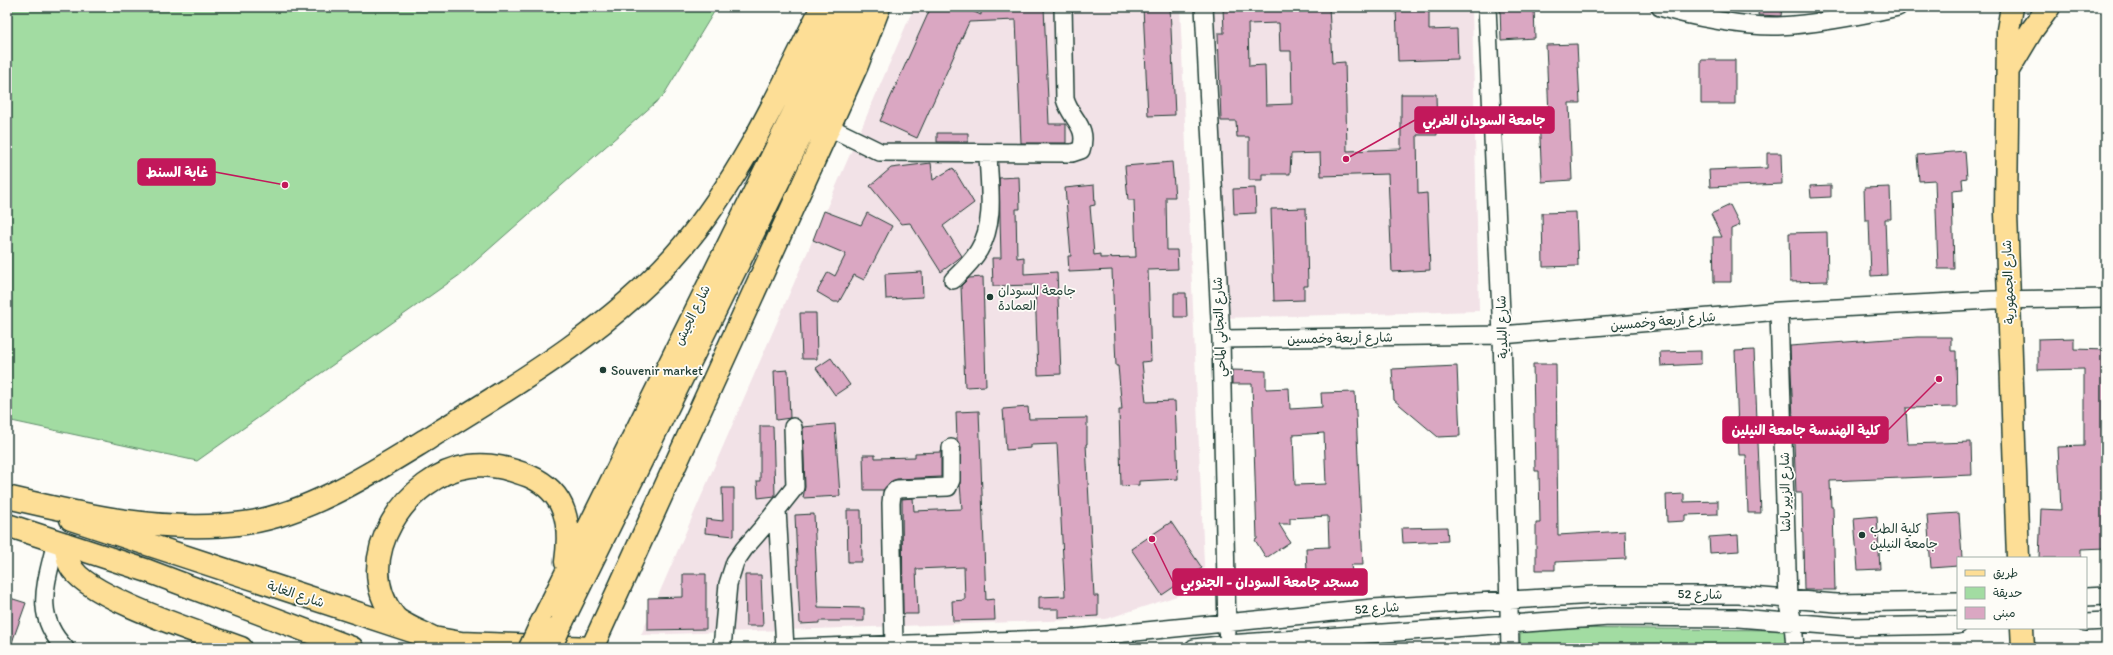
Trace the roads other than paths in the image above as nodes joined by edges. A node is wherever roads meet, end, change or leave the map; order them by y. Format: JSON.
{"nodes":[{"id":1,"x":822,"y":7,"type":"edge"},
{"id":2,"x":846,"y":7,"type":"edge"},
{"id":3,"x":867,"y":7,"type":"edge"},
{"id":4,"x":879,"y":7,"type":"edge"},
{"id":5,"x":1062,"y":7,"type":"edge"},
{"id":6,"x":1204,"y":7,"type":"edge"},
{"id":7,"x":1487,"y":7,"type":"edge"},
{"id":8,"x":1660,"y":7,"type":"edge"},
{"id":9,"x":1898,"y":7,"type":"edge"},
{"id":10,"x":2012,"y":7,"type":"edge"},
{"id":11,"x":2049,"y":7,"type":"edge"},
{"id":12,"x":2007,"y":72,"type":"junction"},
{"id":13,"x":829,"y":127,"type":"junction"},
{"id":14,"x":988,"y":154,"type":"junction"},
{"id":15,"x":953,"y":280,"type":"dead end"},
{"id":16,"x":2106,"y":298,"type":"edge"},
{"id":17,"x":2008,"y":300,"type":"junction"},
{"id":18,"x":1779,"y":311,"type":"junction"},
{"id":19,"x":1502,"y":335,"type":"junction"},
{"id":20,"x":1220,"y":339,"type":"junction"},
{"id":21,"x":793,"y":427,"type":"dead end"},
{"id":22,"x":951,"y":448,"type":"dead end"},
{"id":23,"x":7,"y":498,"type":"edge"},
{"id":24,"x":777,"y":510,"type":"junction"},
{"id":25,"x":7,"y":525,"type":"edge"},
{"id":26,"x":61,"y":543,"type":"junction"},
{"id":27,"x":2018,"y":557,"type":"edge"},
{"id":28,"x":565,"y":575,"type":"junction"},
{"id":29,"x":2106,"y":596,"type":"edge"},
{"id":30,"x":2087,"y":597,"type":"edge"},
{"id":31,"x":1788,"y":600,"type":"junction"},
{"id":32,"x":1508,"y":601,"type":"junction"},
{"id":33,"x":1957,"y":601,"type":"edge"},
{"id":34,"x":2106,"y":621,"type":"edge"},
{"id":35,"x":1227,"y":622,"type":"junction"},
{"id":36,"x":2087,"y":622,"type":"edge"},
{"id":37,"x":1794,"y":623,"type":"junction"},
{"id":38,"x":1509,"y":625,"type":"junction"},
{"id":39,"x":1957,"y":625,"type":"edge"},
{"id":40,"x":2022,"y":629,"type":"edge"},
{"id":41,"x":434,"y":638,"type":"junction"},
{"id":42,"x":1024,"y":643,"type":"edge"},
{"id":43,"x":894,"y":645,"type":"junction"},
{"id":44,"x":1228,"y":646,"type":"edge"},
{"id":45,"x":65,"y":648,"type":"edge"},
{"id":46,"x":241,"y":648,"type":"edge"},
{"id":47,"x":352,"y":648,"type":"edge"},
{"id":48,"x":530,"y":648,"type":"edge"},
{"id":49,"x":550,"y":648,"type":"edge"},
{"id":50,"x":592,"y":648,"type":"edge"},
{"id":51,"x":722,"y":648,"type":"edge"},
{"id":52,"x":785,"y":648,"type":"edge"},
{"id":53,"x":796,"y":648,"type":"edge"},
{"id":54,"x":1194,"y":648,"type":"edge"},
{"id":55,"x":1510,"y":648,"type":"edge"},
{"id":56,"x":1795,"y":648,"type":"edge"},
{"id":57,"x":2023,"y":648,"type":"edge"}],
"edges":[{"from":1,"to":23,"type":"main road"},
{"from":2,"to":28,"type":"main road","name":"شارع الجيش"},
{"from":3,"to":49,"type":"main road","name":"شارع الجيش","bridge":true},
{"from":4,"to":13,"type":"main road"},
{"from":5,"to":14,"type":"street"},
{"from":6,"to":20,"type":"street","name":"شارع التجاني الماحي"},
{"from":7,"to":19,"type":"street","name":"شارع البلدية"},
{"from":8,"to":9,"type":"street"},
{"from":10,"to":12,"type":"main road","name":"شارع الجمهورية"},
{"from":11,"to":12,"type":"main road"},
{"from":12,"to":17,"type":"main road","name":"شارع الجمهورية"},
{"from":13,"to":14,"type":"street"},
{"from":13,"to":50,"type":"main road"},
{"from":14,"to":15,"type":"street"},
{"from":16,"to":17,"type":"street","name":"شارع أربعة وخمسين"},
{"from":17,"to":18,"type":"street","name":"شارع أربعة وخمسين"},
{"from":17,"to":27,"type":"main road","name":"شارع الجمهورية"},
{"from":18,"to":19,"type":"street","name":"شارع أربعة وخمسين"},
{"from":18,"to":31,"type":"street","name":"شارع الزبير باشا"},
{"from":19,"to":20,"type":"street","name":"شارع أربعة وخمسين"},
{"from":19,"to":32,"type":"street","name":"شارع البلدية"},
{"from":20,"to":35,"type":"street","name":"شارع التجاني الماحي"},
{"from":21,"to":24,"type":"street"},
{"from":22,"to":43,"type":"street"},
{"from":23,"to":41,"type":"main road","name":"شارع الغابة"},
{"from":24,"to":51,"type":"street"},
{"from":24,"to":52,"type":"street"},
{"from":25,"to":26,"type":"main road"},
{"from":26,"to":45,"type":"street"},
{"from":26,"to":46,"type":"main road"},
{"from":26,"to":47,"type":"main road"},
{"from":28,"to":41,"type":"main road"},
{"from":28,"to":48,"type":"main road","name":"شارع الجيش","bridge":true},
{"from":29,"to":30,"type":"street"},
{"from":31,"to":32,"type":"street","name":"شارع 52"},
{"from":31,"to":33,"type":"street","name":"شارع 52"},
{"from":31,"to":37,"type":"street","name":"شارع الزبير باشا"},
{"from":32,"to":35,"type":"street","name":"شارع 52"},
{"from":32,"to":38,"type":"street","name":"شارع البلدية"},
{"from":34,"to":36,"type":"street"},
{"from":35,"to":42,"type":"street","name":"شارع 52"},
{"from":35,"to":44,"type":"street","name":"شارع التجاني الماحي"},
{"from":37,"to":38,"type":"street","name":"شارع 52"},
{"from":37,"to":39,"type":"street","name":"شارع 52"},
{"from":37,"to":56,"type":"street","name":"شارع الزبير باشا"},
{"from":38,"to":44,"type":"street","name":"شارع 52"},
{"from":38,"to":55,"type":"street","name":"شارع البلدية"},
{"from":40,"to":57,"type":"main road"},
{"from":41,"to":50,"type":"main road","name":"شارع الغابة"},
{"from":42,"to":43,"type":"street","name":"شارع 52"},
{"from":43,"to":53,"type":"street","name":"شارع 52"},
{"from":44,"to":54,"type":"street","name":"شارع 52"}]}
